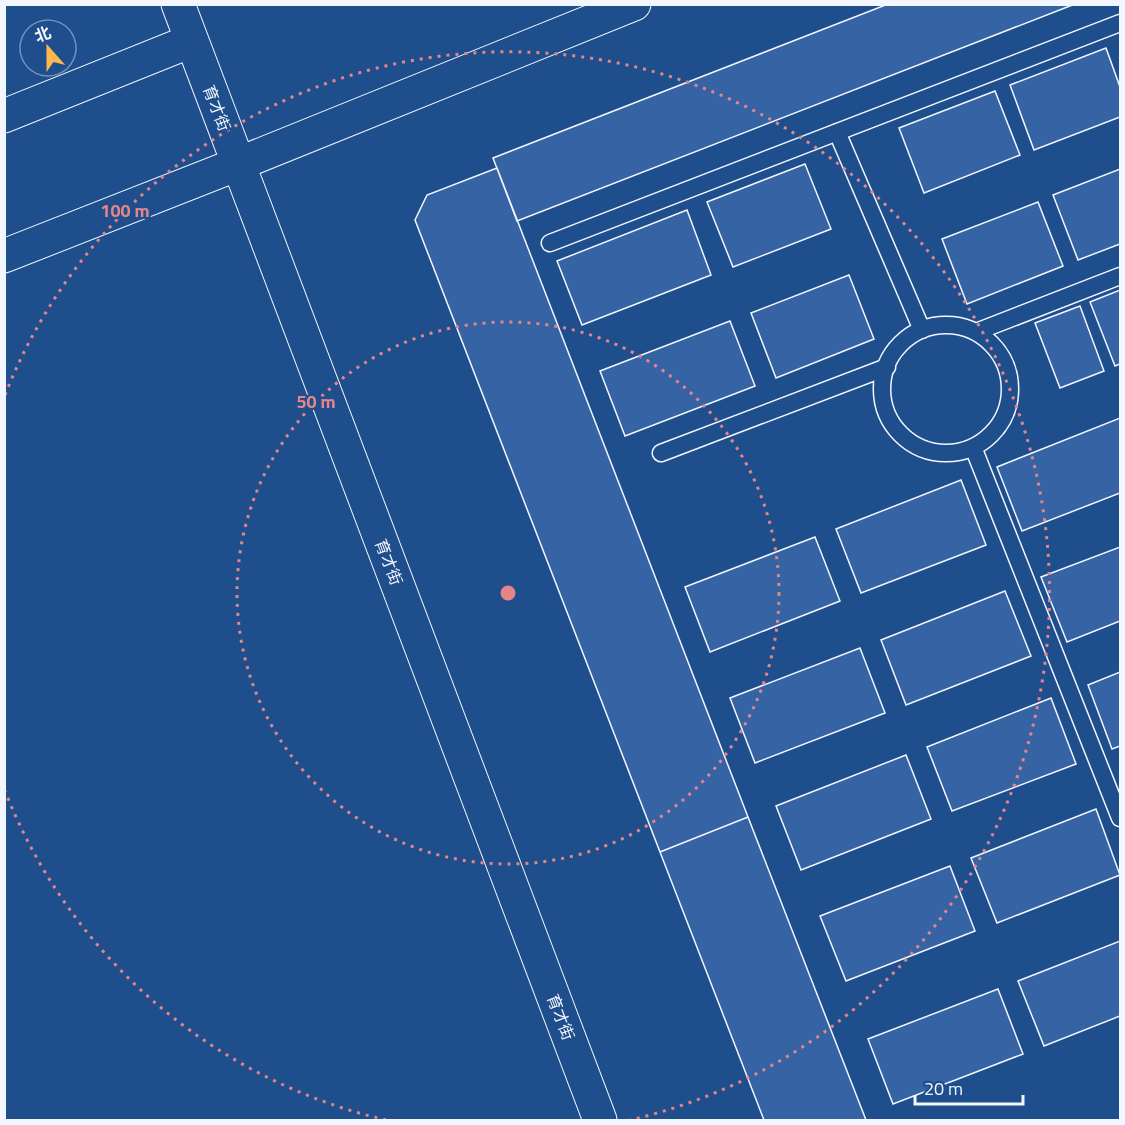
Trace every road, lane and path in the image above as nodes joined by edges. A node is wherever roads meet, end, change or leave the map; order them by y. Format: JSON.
{"nodes":[{"id":1,"x":178,"y":4,"type":"edge"},
{"id":2,"x":634,"y":4,"type":"edge"},
{"id":3,"x":1120,"y":23,"type":"edge"},
{"id":4,"x":192,"y":41,"type":"junction"},
{"id":5,"x":4,"y":116,"type":"edge"},
{"id":6,"x":837,"y":132,"type":"junction"},
{"id":7,"x":238,"y":164,"type":"junction"},
{"id":8,"x":550,"y":243,"type":"dead end"},
{"id":9,"x":4,"y":256,"type":"edge"},
{"id":10,"x":1120,"y":276,"type":"edge"},
{"id":11,"x":922,"y":330,"type":"junction"},
{"id":12,"x":975,"y":332,"type":"junction"},
{"id":13,"x":886,"y":367,"type":"junction"},
{"id":14,"x":973,"y":447,"type":"junction"},
{"id":15,"x":661,"y":453,"type":"dead end"},
{"id":16,"x":1120,"y":818,"type":"edge"},
{"id":17,"x":600,"y":1120,"type":"edge"}],
"edges":[{"from":1,"to":4,"type":"main road","name":"育才街"},
{"from":2,"to":7,"type":"main road"},
{"from":3,"to":6,"type":"lane"},
{"from":4,"to":5,"type":"main road"},
{"from":4,"to":7,"type":"main road","name":"育才街"},
{"from":6,"to":8,"type":"lane"},
{"from":6,"to":11,"type":"lane"},
{"from":7,"to":9,"type":"main road"},
{"from":7,"to":17,"type":"main road","name":"育才街"},
{"from":10,"to":12,"type":"lane"},
{"from":11,"to":12,"type":"lane"},
{"from":11,"to":13,"type":"lane"},
{"from":12,"to":14,"type":"lane"},
{"from":13,"to":14,"type":"lane"},
{"from":13,"to":15,"type":"lane"},
{"from":14,"to":16,"type":"lane"}]}
